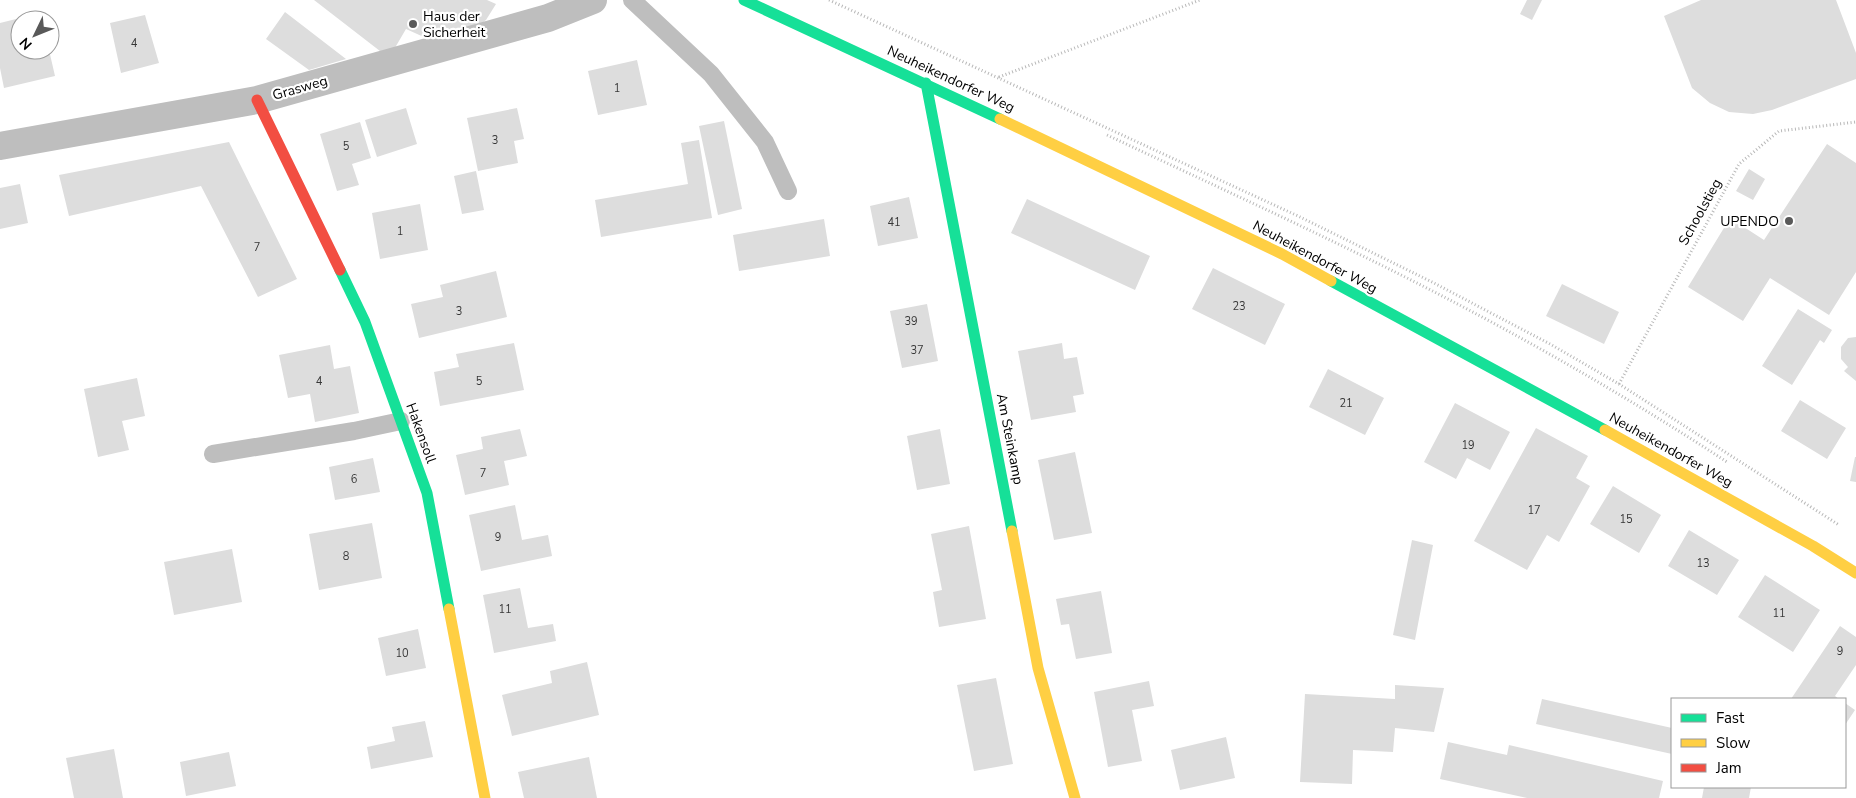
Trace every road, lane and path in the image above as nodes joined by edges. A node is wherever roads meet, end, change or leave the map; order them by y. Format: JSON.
{"nodes":[{"id":1,"x":593,"y":0,"type":"edge"},
{"id":2,"x":632,"y":0,"type":"edge"},
{"id":3,"x":744,"y":0,"type":"edge"},
{"id":4,"x":829,"y":0,"type":"edge"},
{"id":5,"x":1200,"y":0,"type":"edge"},
{"id":6,"x":998,"y":77,"type":"junction"},
{"id":7,"x":926,"y":83,"type":"junction"},
{"id":8,"x":258,"y":100,"type":"junction"},
{"id":9,"x":1856,"y":122,"type":"edge"},
{"id":10,"x":0,"y":146,"type":"edge"},
{"id":11,"x":788,"y":192,"type":"dead end"},
{"id":12,"x":1619,"y":384,"type":"junction"},
{"id":13,"x":401,"y":421,"type":"junction"},
{"id":14,"x":213,"y":454,"type":"dead end"},
{"id":15,"x":1839,"y":525,"type":"dead end"},
{"id":16,"x":1856,"y":573,"type":"edge"},
{"id":17,"x":485,"y":798,"type":"edge"},
{"id":18,"x":1075,"y":798,"type":"edge"}],
"edges":[{"from":1,"to":8,"type":"street","name":"Grasweg"},
{"from":2,"to":11,"type":"lane"},
{"from":3,"to":7,"type":"street","name":"Neuheikendorfer Weg"},
{"from":4,"to":6,"type":"path"},
{"from":5,"to":6,"type":"path"},
{"from":6,"to":12,"type":"path"},
{"from":7,"to":16,"type":"street","name":"Neuheikendorfer Weg"},
{"from":7,"to":18,"type":"street","name":"Am Steinkamp"},
{"from":8,"to":10,"type":"street","name":"Grasweg"},
{"from":8,"to":13,"type":"street","name":"Hakensoll"},
{"from":9,"to":12,"type":"path","name":"Schoolstieg"},
{"from":12,"to":15,"type":"path"},
{"from":13,"to":14,"type":"lane"},
{"from":13,"to":17,"type":"street","name":"Hakensoll"}]}
